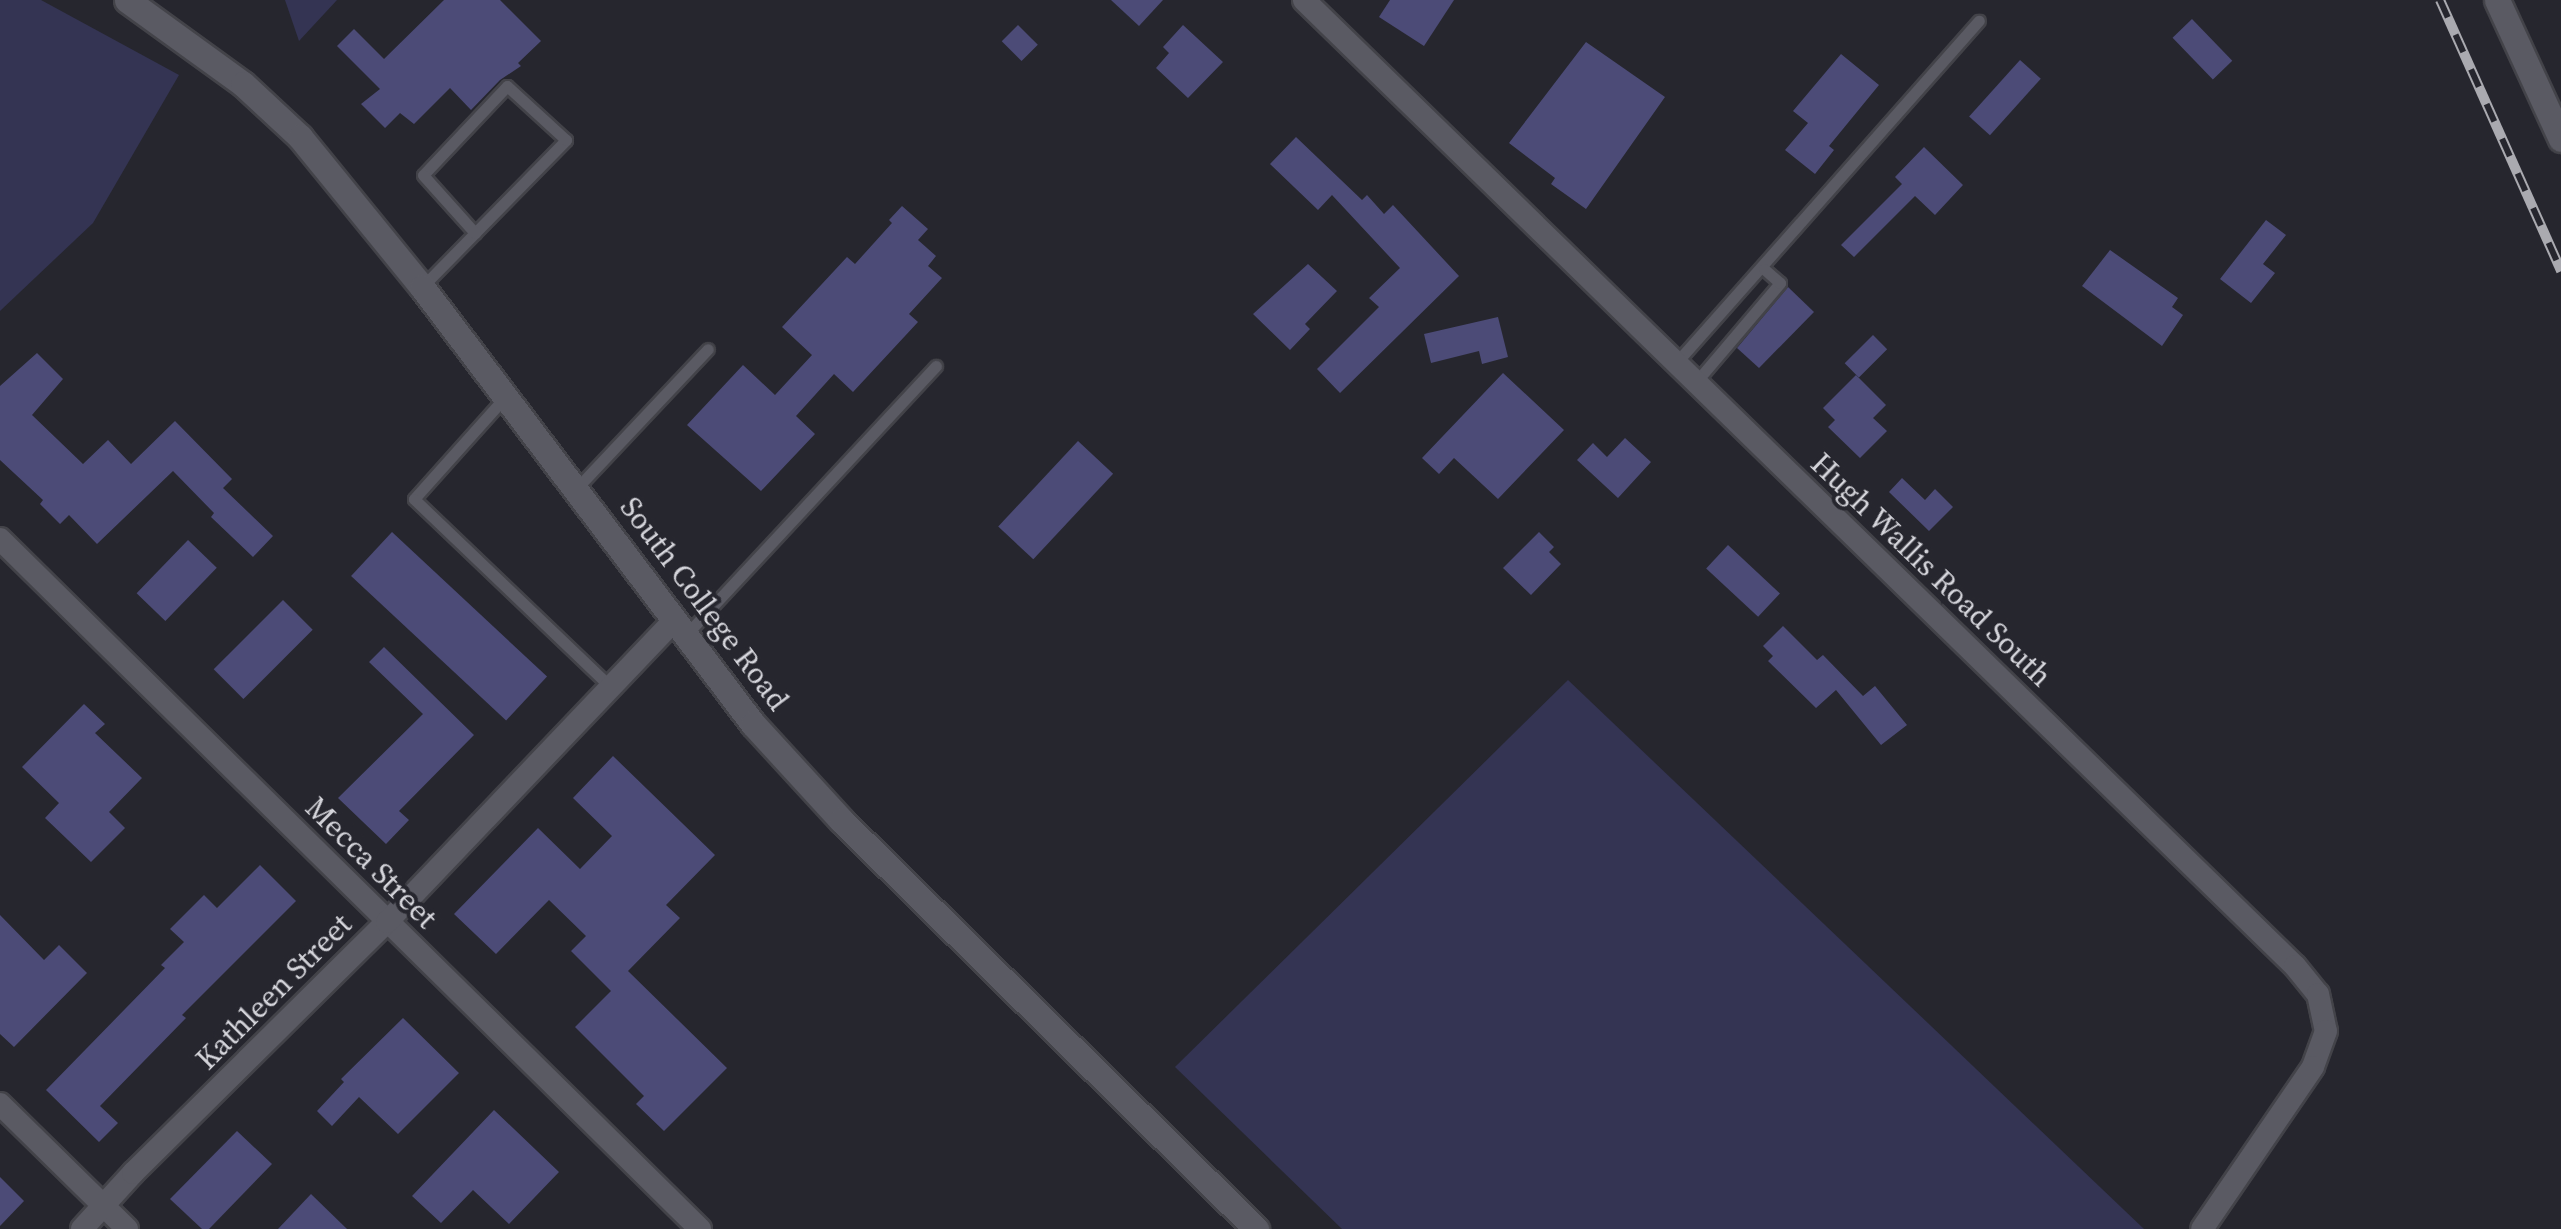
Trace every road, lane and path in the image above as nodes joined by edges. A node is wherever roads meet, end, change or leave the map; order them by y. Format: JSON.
{"nodes":[{"id":1,"x":127,"y":0,"type":"edge"},
{"id":2,"x":1304,"y":0,"type":"edge"},
{"id":3,"x":2497,"y":0,"type":"edge"},
{"id":4,"x":1979,"y":22,"type":"dead end"},
{"id":5,"x":2561,"y":140,"type":"edge"},
{"id":6,"x":475,"y":233,"type":"junction"},
{"id":7,"x":1764,"y":268,"type":"junction"},
{"id":8,"x":422,"y":287,"type":"junction"},
{"id":9,"x":708,"y":349,"type":"dead end"},
{"id":10,"x":1676,"y":363,"type":"junction"},
{"id":11,"x":936,"y":366,"type":"dead end"},
{"id":12,"x":1696,"y":382,"type":"junction"},
{"id":13,"x":506,"y":396,"type":"junction"},
{"id":14,"x":576,"y":489,"type":"junction"},
{"id":15,"x":0,"y":540,"type":"edge"},
{"id":16,"x":679,"y":630,"type":"junction"},
{"id":17,"x":612,"y":688,"type":"junction"},
{"id":18,"x":387,"y":922,"type":"junction"},
{"id":19,"x":0,"y":1104,"type":"edge"},
{"id":20,"x":103,"y":1206,"type":"junction"},
{"id":21,"x":82,"y":1229,"type":"edge"},
{"id":22,"x":127,"y":1229,"type":"edge"},
{"id":23,"x":700,"y":1229,"type":"edge"},
{"id":24,"x":1256,"y":1229,"type":"edge"},
{"id":25,"x":2202,"y":1229,"type":"edge"}],
"edges":[{"from":1,"to":8,"type":"street","name":"South College Road"},
{"from":2,"to":10,"type":"street","name":"Hugh Wallis Road South"},
{"from":3,"to":5,"type":"street"},
{"from":4,"to":7,"type":"lane"},
{"from":6,"to":6,"type":"lane"},
{"from":6,"to":8,"type":"lane"},
{"from":7,"to":10,"type":"lane"},
{"from":7,"to":12,"type":"lane"},
{"from":8,"to":13,"type":"street","name":"South College Road"},
{"from":9,"to":14,"type":"lane"},
{"from":10,"to":12,"type":"street","name":"Hugh Wallis Road South"},
{"from":11,"to":16,"type":"lane"},
{"from":12,"to":25,"type":"street","name":"Hugh Wallis Road South"},
{"from":13,"to":14,"type":"street","name":"South College Road"},
{"from":13,"to":17,"type":"lane"},
{"from":14,"to":16,"type":"street","name":"South College Road"},
{"from":15,"to":18,"type":"street","name":"Mecca Street"},
{"from":16,"to":17,"type":"street","name":"Kathleen Street"},
{"from":16,"to":24,"type":"street","name":"South College Road"},
{"from":17,"to":18,"type":"street","name":"Kathleen Street"},
{"from":18,"to":20,"type":"street","name":"Kathleen Street"},
{"from":18,"to":23,"type":"street","name":"Mecca Street"},
{"from":19,"to":20,"type":"street"},
{"from":20,"to":21,"type":"street","name":"Kathleen Street"},
{"from":20,"to":22,"type":"street"}]}
